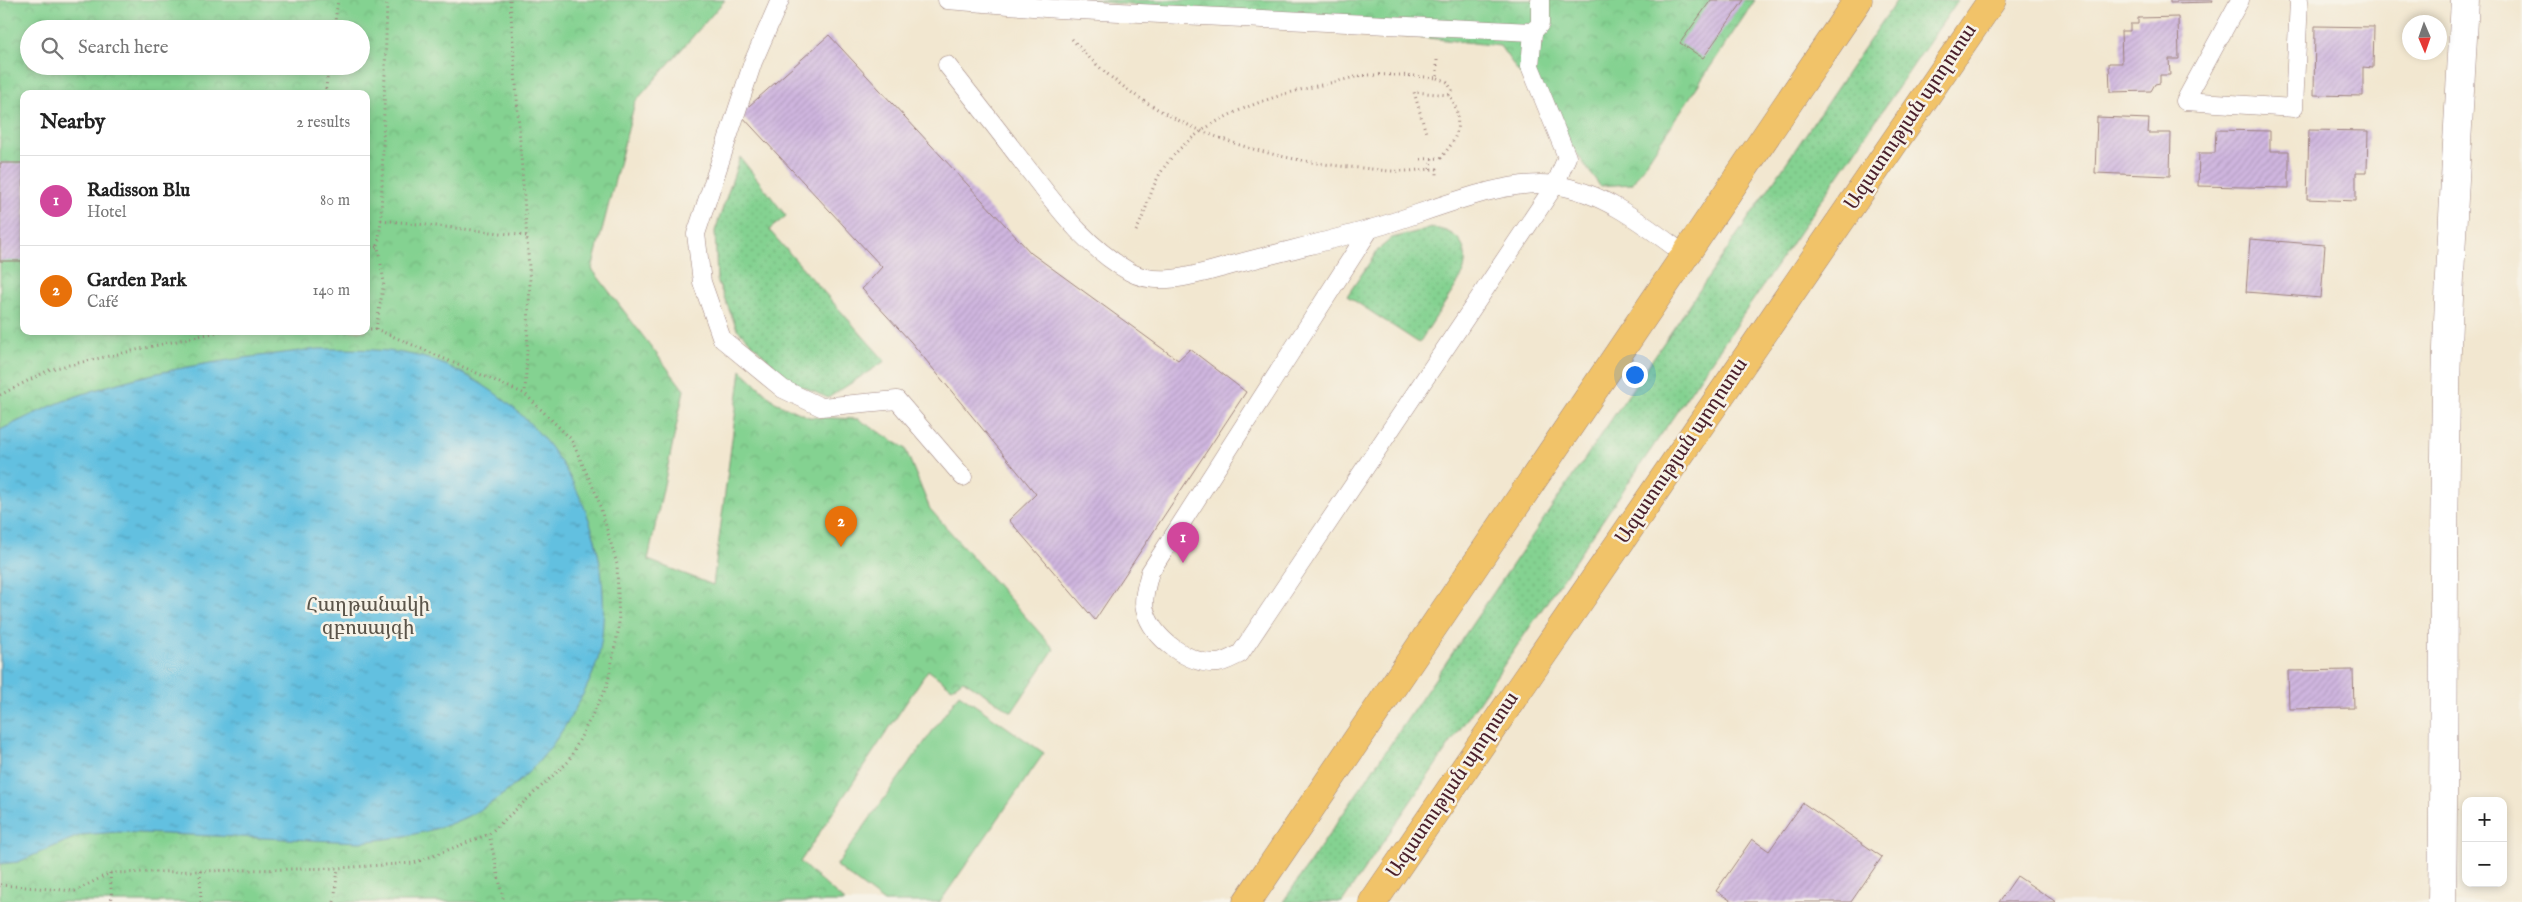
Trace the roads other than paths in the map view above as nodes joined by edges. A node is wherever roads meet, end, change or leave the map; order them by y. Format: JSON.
{"nodes":[{"id":1,"x":780,"y":0,"type":"edge"},
{"id":2,"x":947,"y":0,"type":"edge"},
{"id":3,"x":1540,"y":0,"type":"edge"},
{"id":4,"x":1858,"y":0,"type":"edge"},
{"id":5,"x":1992,"y":0,"type":"edge"},
{"id":6,"x":2240,"y":0,"type":"edge"},
{"id":7,"x":2300,"y":0,"type":"edge"},
{"id":8,"x":2465,"y":0,"type":"edge"},
{"id":9,"x":1533,"y":32,"type":"junction"},
{"id":10,"x":947,"y":65,"type":"dead end"},
{"id":11,"x":1555,"y":185,"type":"junction"},
{"id":12,"x":1370,"y":229,"type":"junction"},
{"id":13,"x":1684,"y":254,"type":"junction"},
{"id":14,"x":963,"y":477,"type":"dead end"},
{"id":15,"x":1247,"y":902,"type":"edge"},
{"id":16,"x":1373,"y":902,"type":"edge"},
{"id":17,"x":2442,"y":902,"type":"edge"}],
"edges":[{"from":1,"to":14,"type":"lane"},
{"from":2,"to":9,"type":"lane"},
{"from":3,"to":9,"type":"lane"},
{"from":4,"to":13,"type":"main road"},
{"from":5,"to":16,"type":"main road","name":"Ազատության պողոտա"},
{"from":6,"to":7,"type":"lane"},
{"from":8,"to":17,"type":"street"},
{"from":9,"to":11,"type":"lane"},
{"from":10,"to":12,"type":"lane"},
{"from":11,"to":12,"type":"lane"},
{"from":11,"to":12,"type":"lane"},
{"from":11,"to":13,"type":"lane"},
{"from":13,"to":15,"type":"main road"}]}
